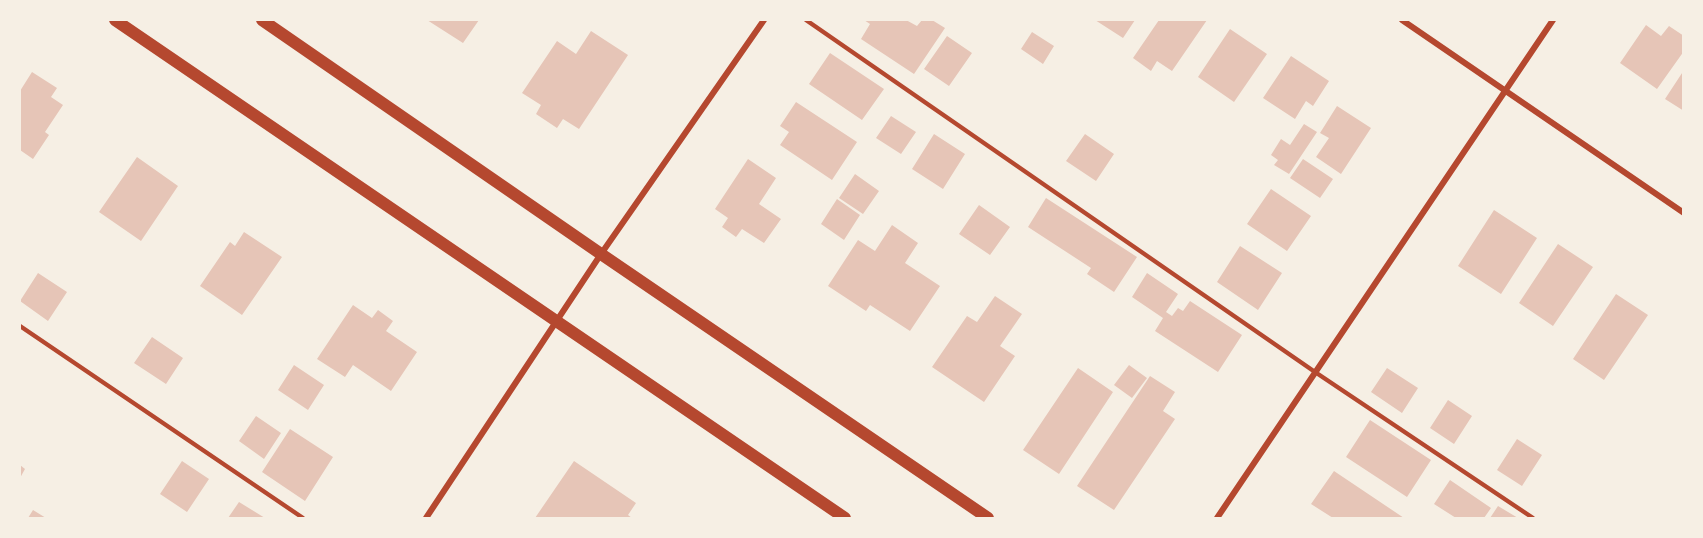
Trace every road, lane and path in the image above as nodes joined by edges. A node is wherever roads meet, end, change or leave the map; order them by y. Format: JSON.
{"nodes":[{"id":1,"x":116,"y":20,"type":"edge"},
{"id":2,"x":262,"y":20,"type":"edge"},
{"id":3,"x":764,"y":20,"type":"edge"},
{"id":4,"x":806,"y":20,"type":"edge"},
{"id":5,"x":1401,"y":20,"type":"edge"},
{"id":6,"x":1553,"y":20,"type":"edge"},
{"id":7,"x":1505,"y":90,"type":"junction"},
{"id":8,"x":1683,"y":213,"type":"edge"},
{"id":9,"x":602,"y":254,"type":"junction"},
{"id":10,"x":556,"y":321,"type":"junction"},
{"id":11,"x":20,"y":326,"type":"edge"},
{"id":12,"x":1315,"y":372,"type":"junction"},
{"id":13,"x":303,"y":519,"type":"edge"},
{"id":14,"x":426,"y":519,"type":"edge"},
{"id":15,"x":845,"y":519,"type":"edge"},
{"id":16,"x":988,"y":519,"type":"edge"},
{"id":17,"x":1217,"y":519,"type":"edge"},
{"id":18,"x":1533,"y":519,"type":"edge"}],
"edges":[{"from":1,"to":10,"type":"main road"},
{"from":2,"to":9,"type":"main road"},
{"from":3,"to":9,"type":"street"},
{"from":4,"to":12,"type":"lane"},
{"from":5,"to":7,"type":"street"},
{"from":6,"to":7,"type":"street"},
{"from":7,"to":8,"type":"street"},
{"from":7,"to":12,"type":"street"},
{"from":9,"to":10,"type":"street"},
{"from":9,"to":16,"type":"main road"},
{"from":10,"to":14,"type":"street"},
{"from":10,"to":15,"type":"main road"},
{"from":11,"to":13,"type":"lane"},
{"from":12,"to":17,"type":"street"},
{"from":12,"to":18,"type":"lane"}]}
